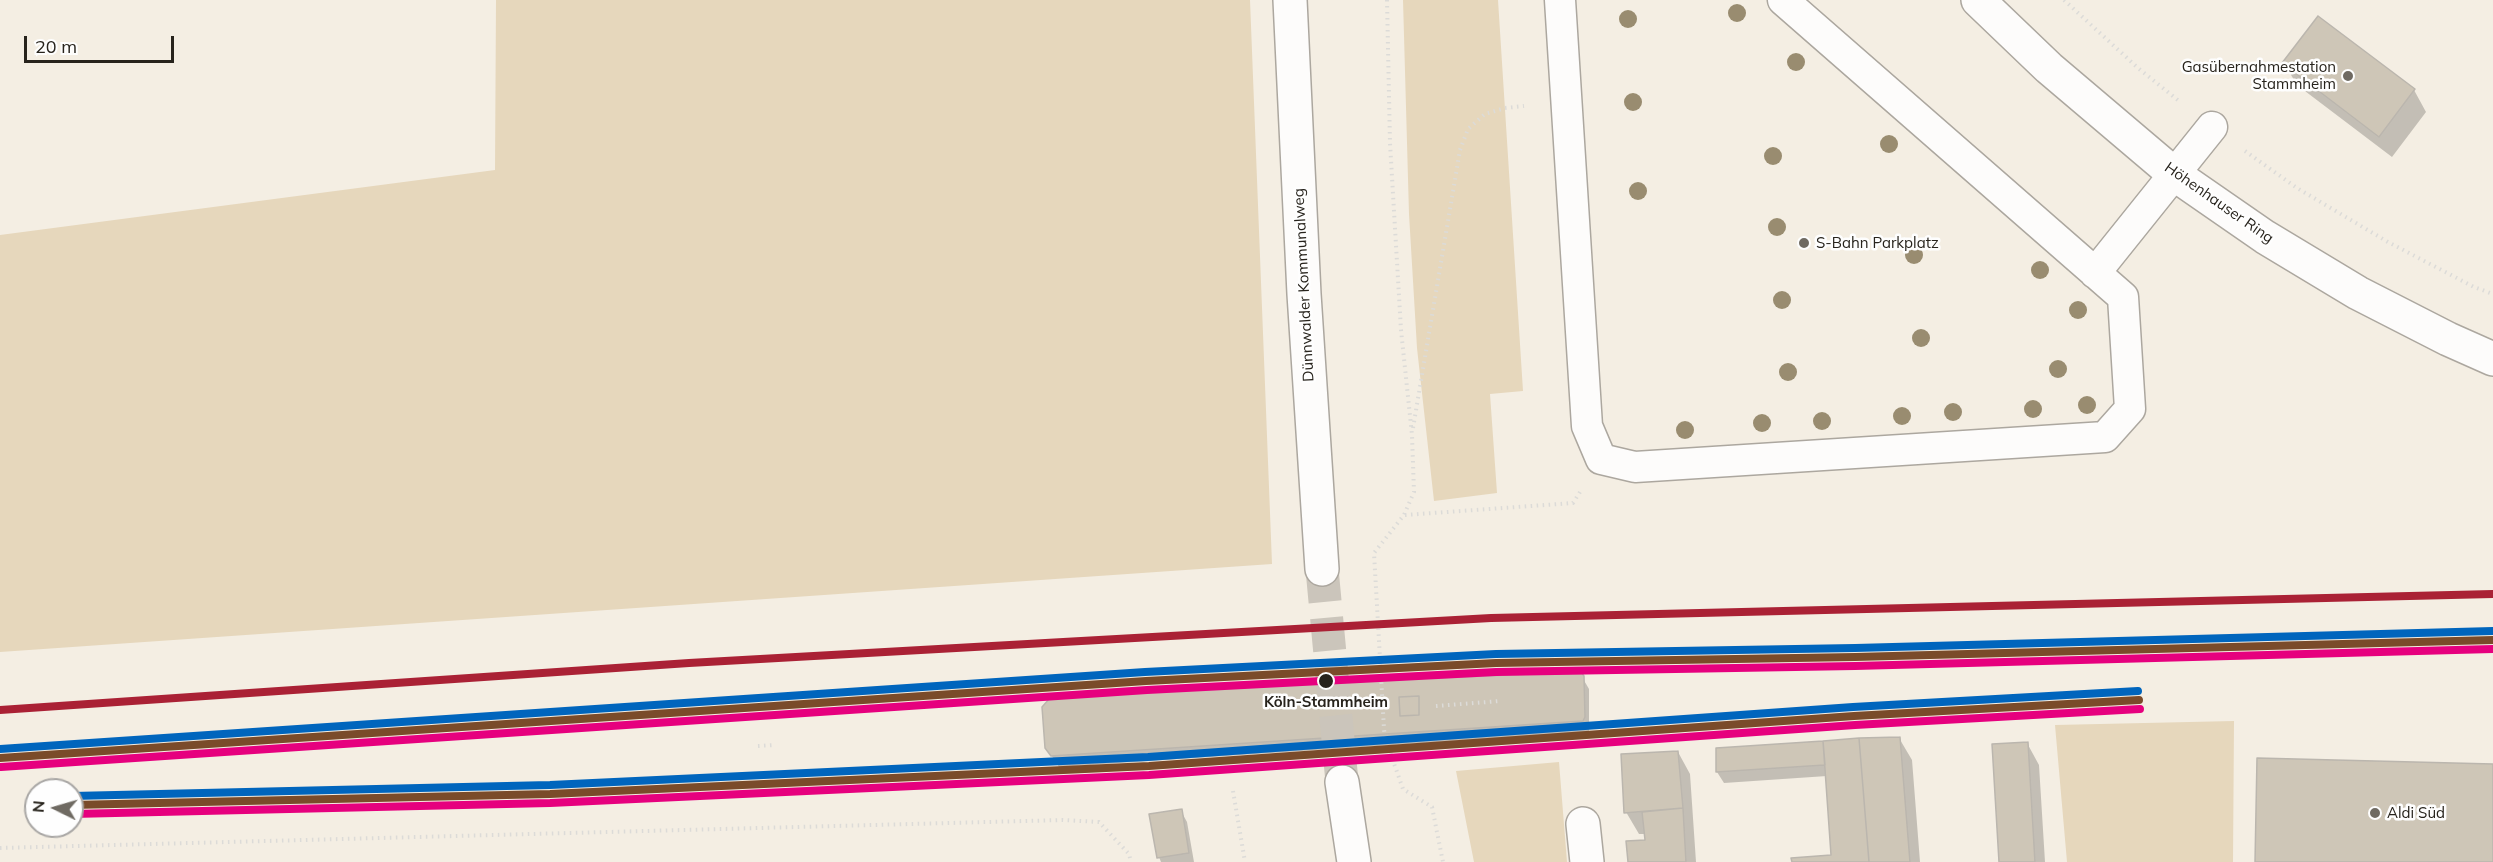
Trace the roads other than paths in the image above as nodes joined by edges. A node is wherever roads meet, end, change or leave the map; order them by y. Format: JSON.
{"nodes":[{"id":1,"x":1290,"y":0,"type":"edge"},
{"id":2,"x":1560,"y":0,"type":"edge"},
{"id":3,"x":1783,"y":0,"type":"edge"},
{"id":4,"x":1978,"y":0,"type":"edge"},
{"id":5,"x":2212,"y":127,"type":"road end"},
{"id":6,"x":2174,"y":174,"type":"junction"},
{"id":7,"x":2096,"y":273,"type":"junction"},
{"id":8,"x":2493,"y":358,"type":"edge"},
{"id":9,"x":1322,"y":570,"type":"tunnel mouth"},
{"id":10,"x":1342,"y":782,"type":"tunnel mouth"},
{"id":11,"x":1583,"y":824,"type":"dead end"},
{"id":12,"x":1354,"y":862,"type":"edge"},
{"id":13,"x":1587,"y":862,"type":"edge"}],
"edges":[{"from":1,"to":9,"type":"street","name":"Dünnwalder Kommunalweg"},
{"from":2,"to":7,"type":"lane"},
{"from":3,"to":7,"type":"lane"},
{"from":4,"to":6,"type":"street","name":"Höhenhauser Ring"},
{"from":5,"to":6,"type":"lane"},
{"from":6,"to":7,"type":"lane"},
{"from":6,"to":8,"type":"street","name":"Höhenhauser Ring"},
{"from":10,"to":12,"type":"street"},
{"from":11,"to":13,"type":"street"}]}
